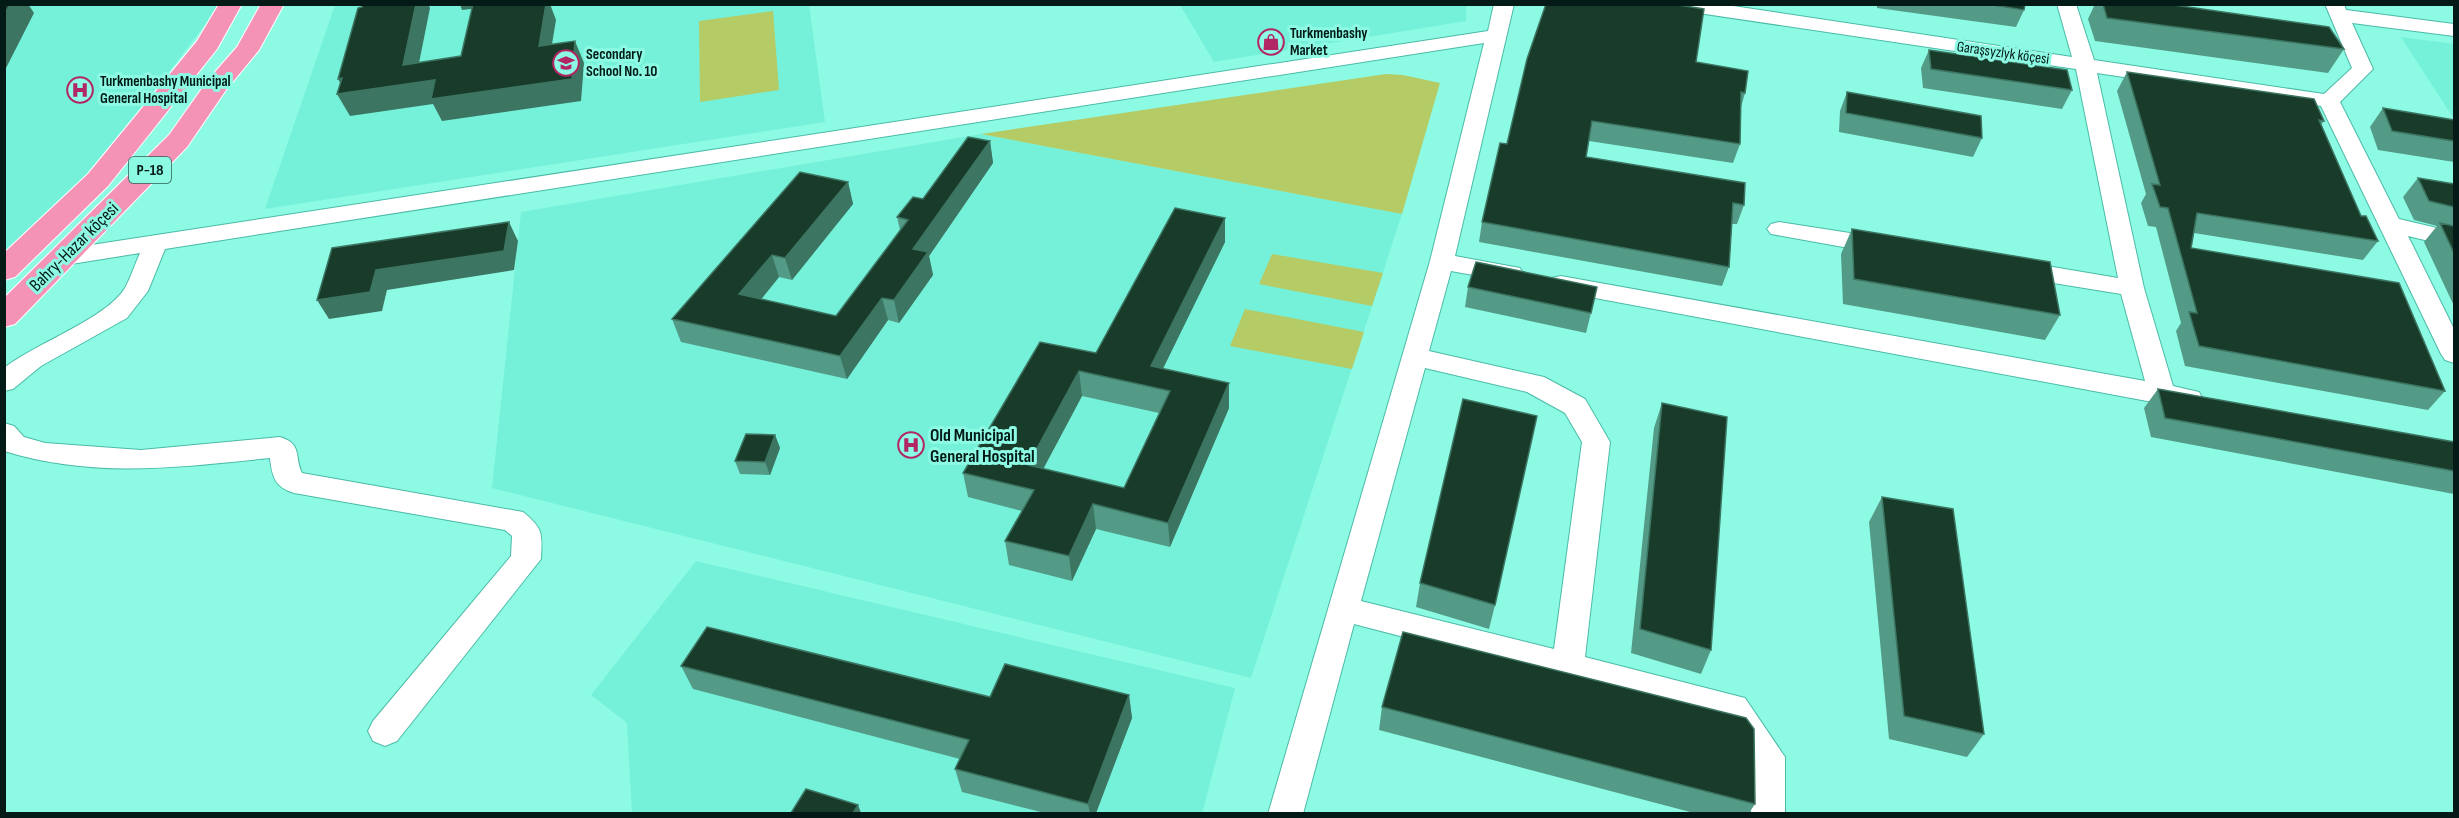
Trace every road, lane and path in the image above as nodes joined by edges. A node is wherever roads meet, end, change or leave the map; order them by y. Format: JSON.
{"nodes":[{"id":1,"x":231,"y":4,"type":"edge"},
{"id":2,"x":273,"y":4,"type":"edge"},
{"id":3,"x":1504,"y":4,"type":"edge"},
{"id":4,"x":1678,"y":4,"type":"edge"},
{"id":5,"x":2066,"y":4,"type":"edge"},
{"id":6,"x":2336,"y":10,"type":"edge"},
{"id":7,"x":2454,"y":30,"type":"edge"},
{"id":8,"x":1494,"y":36,"type":"junction"},
{"id":9,"x":2085,"y":65,"type":"junction"},
{"id":10,"x":2329,"y":101,"type":"junction"},
{"id":11,"x":2391,"y":225,"type":"junction"},
{"id":12,"x":1779,"y":229,"type":"dead end"},
{"id":13,"x":2454,"y":239,"type":"edge"},
{"id":14,"x":156,"y":243,"type":"junction"},
{"id":15,"x":1909,"y":251,"type":"edge"},
{"id":16,"x":65,"y":257,"type":"junction"},
{"id":17,"x":1442,"y":261,"type":"junction"},
{"id":18,"x":1991,"y":264,"type":"edge"},
{"id":19,"x":4,"y":270,"type":"edge"},
{"id":20,"x":2132,"y":288,"type":"junction"},
{"id":21,"x":4,"y":317,"type":"edge"},
{"id":22,"x":2454,"y":354,"type":"edge"},
{"id":23,"x":1415,"y":357,"type":"junction"},
{"id":24,"x":4,"y":382,"type":"edge"},
{"id":25,"x":2162,"y":394,"type":"junction"},
{"id":26,"x":2209,"y":402,"type":"edge"},
{"id":27,"x":4,"y":433,"type":"edge"},
{"id":28,"x":1344,"y":609,"type":"junction"},
{"id":29,"x":1568,"y":666,"type":"junction"},
{"id":30,"x":384,"y":731,"type":"dead end"},
{"id":31,"x":1285,"y":813,"type":"edge"},
{"id":32,"x":1768,"y":813,"type":"edge"}],
"edges":[{"from":1,"to":19,"type":"highway","name":"Bahry-Hazar köçesi","number":"P-18"},
{"from":2,"to":16,"type":"highway","name":"Bahry-Hazar köçesi","number":"P-18"},
{"from":3,"to":8,"type":"street"},
{"from":4,"to":9,"type":"street","name":"Garaşsyzlyk köçesi"},
{"from":5,"to":9,"type":"street"},
{"from":6,"to":7,"type":"street"},
{"from":6,"to":10,"type":"street"},
{"from":8,"to":14,"type":"street"},
{"from":8,"to":17,"type":"street"},
{"from":9,"to":10,"type":"street","name":"Garaşsyzlyk köçesi"},
{"from":9,"to":20,"type":"street"},
{"from":10,"to":11,"type":"street"},
{"from":11,"to":13,"type":"street"},
{"from":11,"to":22,"type":"street"},
{"from":12,"to":15,"type":"street"},
{"from":14,"to":16,"type":"street"},
{"from":14,"to":24,"type":"street"},
{"from":16,"to":21,"type":"highway","name":"Bahry-Hazar köçesi","number":"P-18"},
{"from":17,"to":23,"type":"street"},
{"from":17,"to":25,"type":"street"},
{"from":18,"to":20,"type":"street"},
{"from":20,"to":25,"type":"street"},
{"from":23,"to":28,"type":"street"},
{"from":23,"to":29,"type":"street"},
{"from":25,"to":26,"type":"street"},
{"from":27,"to":30,"type":"street"},
{"from":28,"to":29,"type":"street"},
{"from":28,"to":31,"type":"street"},
{"from":29,"to":32,"type":"street"}]}
